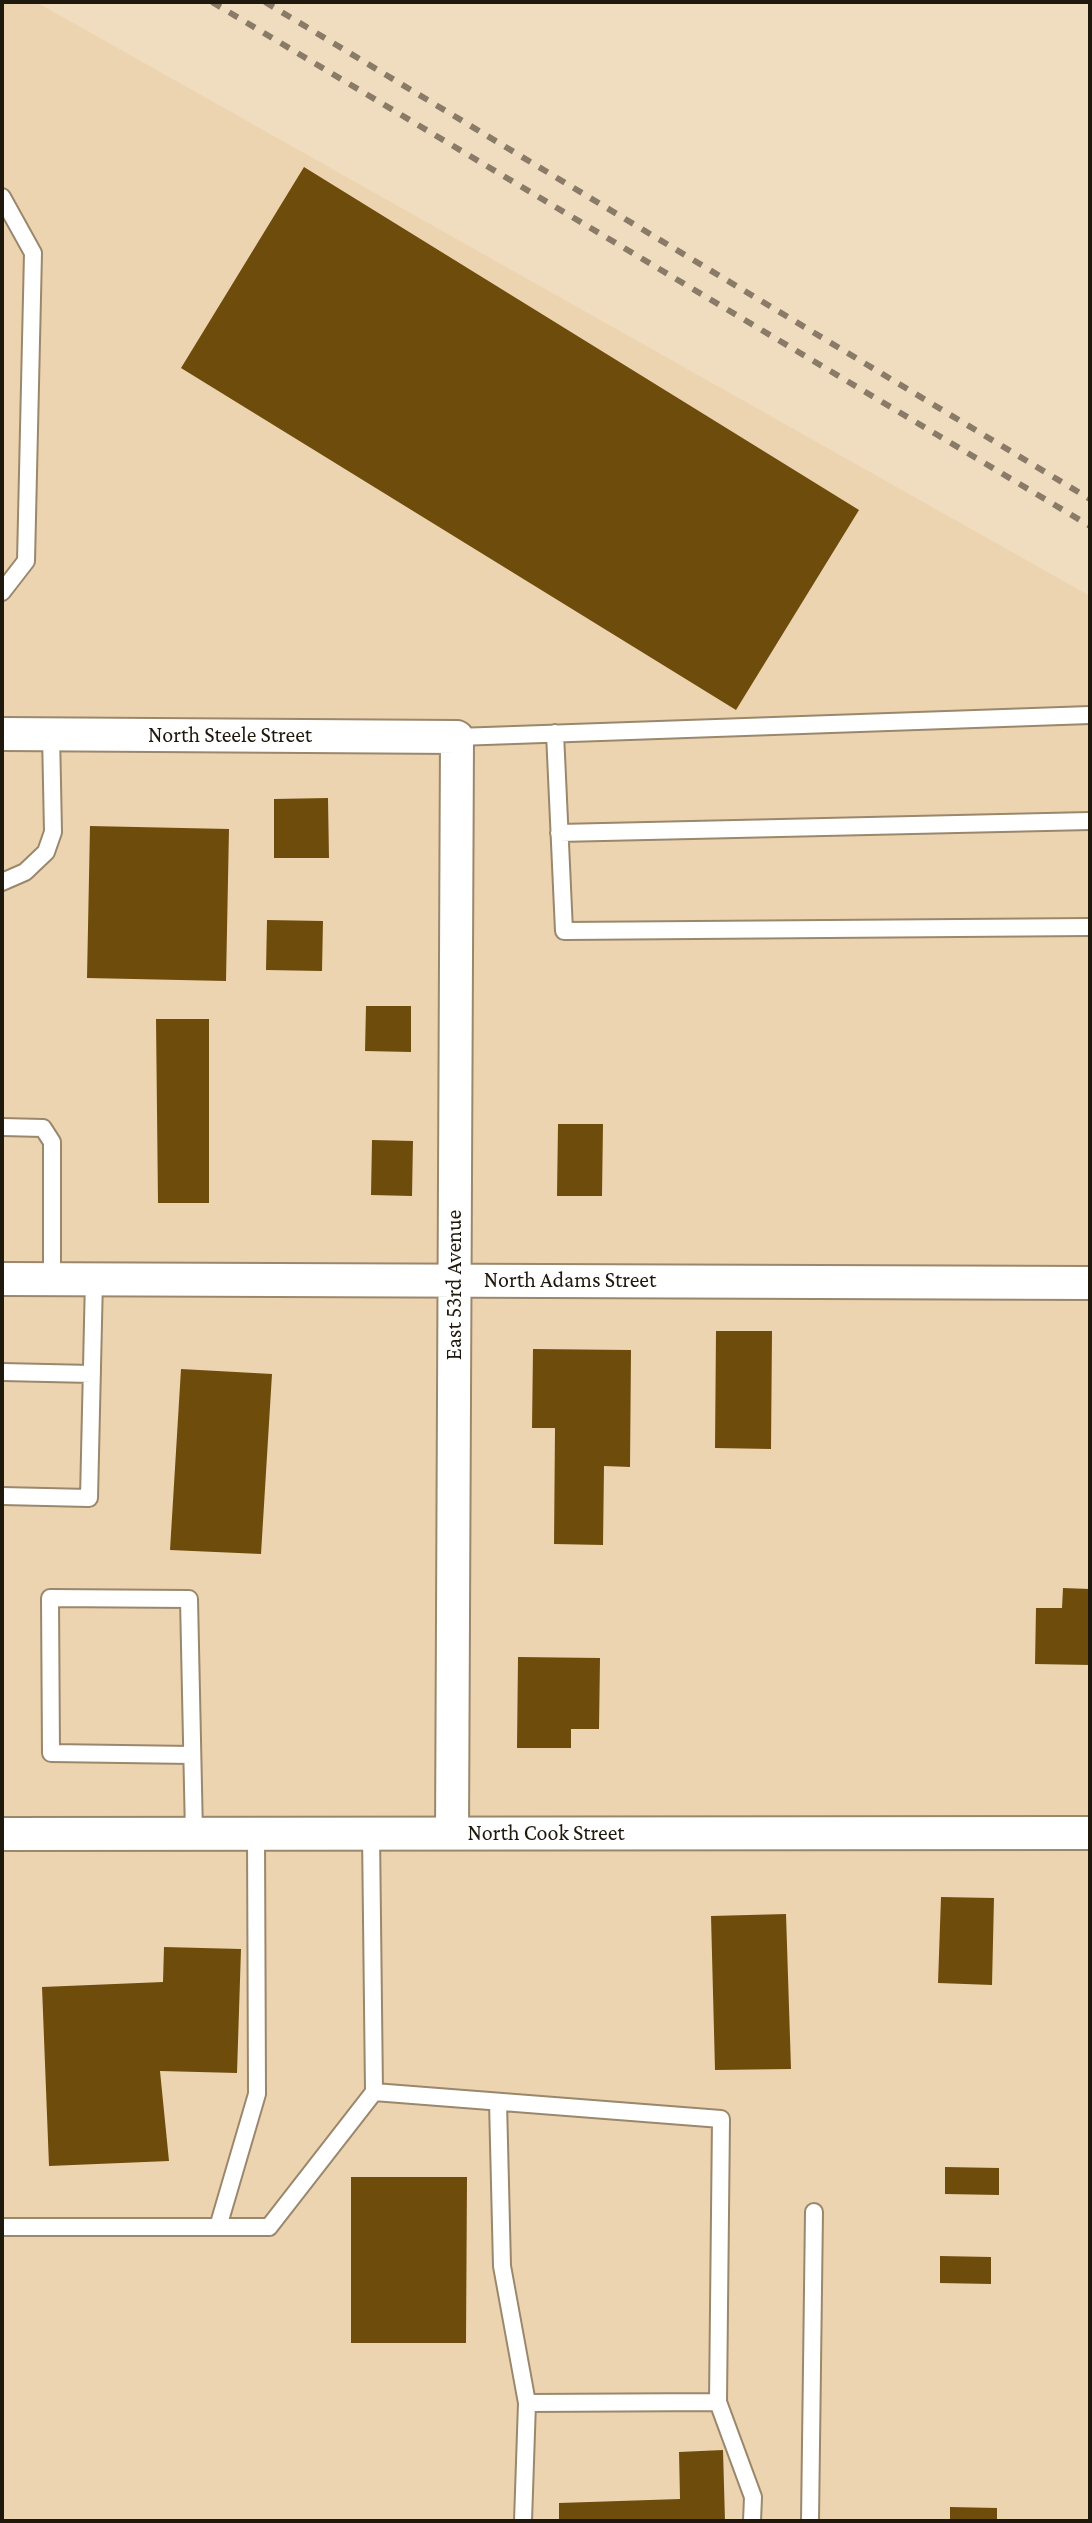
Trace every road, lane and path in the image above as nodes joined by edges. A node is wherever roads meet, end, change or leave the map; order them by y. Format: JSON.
{"nodes":[{"id":1,"x":2,"y":197,"type":"edge"},
{"id":2,"x":2,"y":592,"type":"edge"},
{"id":3,"x":1090,"y":715,"type":"edge"},
{"id":4,"x":555,"y":733,"type":"junction"},
{"id":5,"x":2,"y":734,"type":"edge"},
{"id":6,"x":51,"y":734,"type":"junction"},
{"id":7,"x":457,"y":737,"type":"junction"},
{"id":8,"x":1090,"y":821,"type":"edge"},
{"id":9,"x":559,"y":833,"type":"junction"},
{"id":10,"x":2,"y":882,"type":"edge"},
{"id":11,"x":1090,"y":927,"type":"edge"},
{"id":12,"x":2,"y":1127,"type":"edge"},
{"id":13,"x":2,"y":1279,"type":"edge"},
{"id":14,"x":52,"y":1279,"type":"junction"},
{"id":15,"x":94,"y":1279,"type":"junction"},
{"id":16,"x":454,"y":1279,"type":"junction"},
{"id":17,"x":1090,"y":1283,"type":"edge"},
{"id":18,"x":2,"y":1372,"type":"edge"},
{"id":19,"x":92,"y":1374,"type":"junction"},
{"id":20,"x":2,"y":1496,"type":"edge"},
{"id":21,"x":192,"y":1755,"type":"junction"},
{"id":22,"x":256,"y":1833,"type":"junction"},
{"id":23,"x":371,"y":1833,"type":"junction"},
{"id":24,"x":452,"y":1833,"type":"junction"},
{"id":25,"x":1090,"y":1833,"type":"edge"},
{"id":26,"x":2,"y":1834,"type":"edge"},
{"id":27,"x":194,"y":1834,"type":"junction"},
{"id":28,"x":374,"y":2092,"type":"junction"},
{"id":29,"x":498,"y":2102,"type":"junction"},
{"id":30,"x":814,"y":2212,"type":"dead end"},
{"id":31,"x":2,"y":2227,"type":"edge"},
{"id":32,"x":218,"y":2227,"type":"junction"},
{"id":33,"x":718,"y":2402,"type":"junction"},
{"id":34,"x":527,"y":2403,"type":"junction"},
{"id":35,"x":523,"y":2521,"type":"edge"},
{"id":36,"x":752,"y":2521,"type":"edge"},
{"id":37,"x":810,"y":2521,"type":"edge"}],
"edges":[{"from":1,"to":2,"type":"lane"},
{"from":3,"to":4,"type":"lane"},
{"from":4,"to":7,"type":"lane"},
{"from":4,"to":9,"type":"lane"},
{"from":5,"to":6,"type":"street","name":"North Steele Street"},
{"from":6,"to":7,"type":"street","name":"North Steele Street"},
{"from":6,"to":10,"type":"lane"},
{"from":7,"to":16,"type":"street","name":"East 53rd Avenue"},
{"from":8,"to":9,"type":"lane"},
{"from":9,"to":11,"type":"lane"},
{"from":12,"to":14,"type":"lane"},
{"from":13,"to":14,"type":"street","name":"North Adams Street"},
{"from":14,"to":15,"type":"street","name":"North Adams Street"},
{"from":15,"to":16,"type":"street","name":"North Adams Street"},
{"from":15,"to":19,"type":"lane"},
{"from":16,"to":17,"type":"street","name":"North Adams Street"},
{"from":16,"to":24,"type":"street","name":"East 53rd Avenue"},
{"from":18,"to":19,"type":"lane"},
{"from":19,"to":20,"type":"lane"},
{"from":21,"to":21,"type":"lane"},
{"from":21,"to":27,"type":"lane"},
{"from":22,"to":23,"type":"street","name":"North Cook Street"},
{"from":22,"to":27,"type":"street","name":"North Cook Street"},
{"from":22,"to":32,"type":"lane"},
{"from":23,"to":24,"type":"street","name":"North Cook Street"},
{"from":23,"to":28,"type":"lane"},
{"from":24,"to":25,"type":"street","name":"North Cook Street"},
{"from":26,"to":27,"type":"street","name":"North Cook Street"},
{"from":28,"to":29,"type":"lane"},
{"from":28,"to":32,"type":"lane"},
{"from":29,"to":33,"type":"lane"},
{"from":29,"to":34,"type":"lane"},
{"from":30,"to":37,"type":"lane"},
{"from":31,"to":32,"type":"lane"},
{"from":33,"to":34,"type":"lane"},
{"from":33,"to":36,"type":"lane"},
{"from":34,"to":35,"type":"lane"}]}
